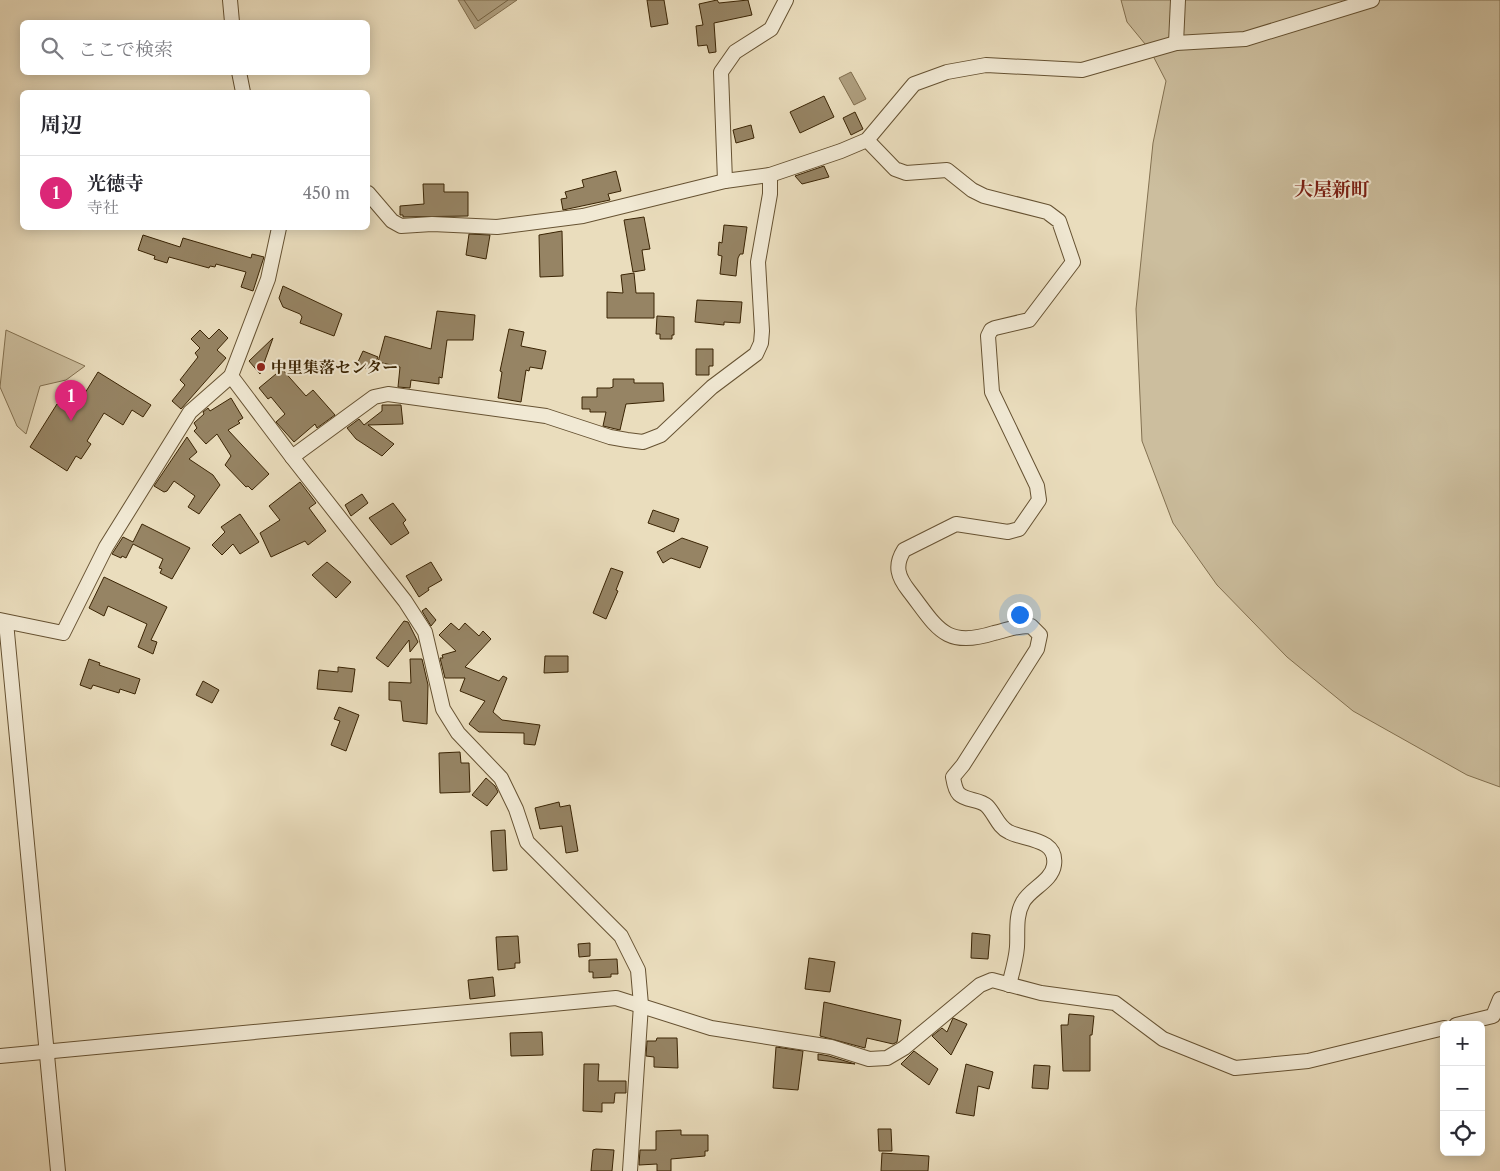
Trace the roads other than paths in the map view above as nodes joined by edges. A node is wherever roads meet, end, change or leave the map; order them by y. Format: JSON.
{"nodes":[{"id":1,"x":230,"y":0,"type":"edge"},
{"id":2,"x":786,"y":0,"type":"edge"},
{"id":3,"x":1178,"y":0,"type":"edge"},
{"id":4,"x":1372,"y":0,"type":"edge"},
{"id":5,"x":232,"y":20,"type":"edge"},
{"id":6,"x":1176,"y":44,"type":"junction"},
{"id":7,"x":240,"y":75,"type":"edge"},
{"id":8,"x":243,"y":90,"type":"edge"},
{"id":9,"x":867,"y":140,"type":"junction"},
{"id":10,"x":770,"y":175,"type":"junction"},
{"id":11,"x":725,"y":181,"type":"junction"},
{"id":12,"x":370,"y":195,"type":"edge"},
{"id":13,"x":279,"y":230,"type":"edge"},
{"id":14,"x":231,"y":376,"type":"junction"},
{"id":15,"x":292,"y":457,"type":"junction"},
{"id":16,"x":3,"y":621,"type":"edge"},
{"id":17,"x":1009,"y":985,"type":"junction"},
{"id":18,"x":1500,"y":999,"type":"edge"},
{"id":19,"x":641,"y":1005,"type":"junction"},
{"id":20,"x":1472,"y":1021,"type":"edge"},
{"id":21,"x":1440,"y":1029,"type":"edge"},
{"id":22,"x":47,"y":1051,"type":"junction"},
{"id":23,"x":0,"y":1056,"type":"edge"},
{"id":24,"x":58,"y":1171,"type":"edge"},
{"id":25,"x":630,"y":1171,"type":"edge"}],
"edges":[{"from":1,"to":5,"type":"street"},
{"from":2,"to":11,"type":"street"},
{"from":3,"to":6,"type":"street"},
{"from":4,"to":6,"type":"street"},
{"from":6,"to":9,"type":"street"},
{"from":7,"to":8,"type":"street"},
{"from":9,"to":10,"type":"street"},
{"from":9,"to":17,"type":"street"},
{"from":10,"to":11,"type":"street"},
{"from":10,"to":15,"type":"street"},
{"from":11,"to":12,"type":"street"},
{"from":13,"to":14,"type":"street"},
{"from":14,"to":15,"type":"street"},
{"from":14,"to":16,"type":"street"},
{"from":15,"to":19,"type":"street"},
{"from":16,"to":22,"type":"street"},
{"from":17,"to":19,"type":"street"},
{"from":17,"to":21,"type":"street"},
{"from":18,"to":20,"type":"street"},
{"from":19,"to":22,"type":"street"},
{"from":19,"to":25,"type":"street"},
{"from":22,"to":23,"type":"street"},
{"from":22,"to":24,"type":"street"}]}
